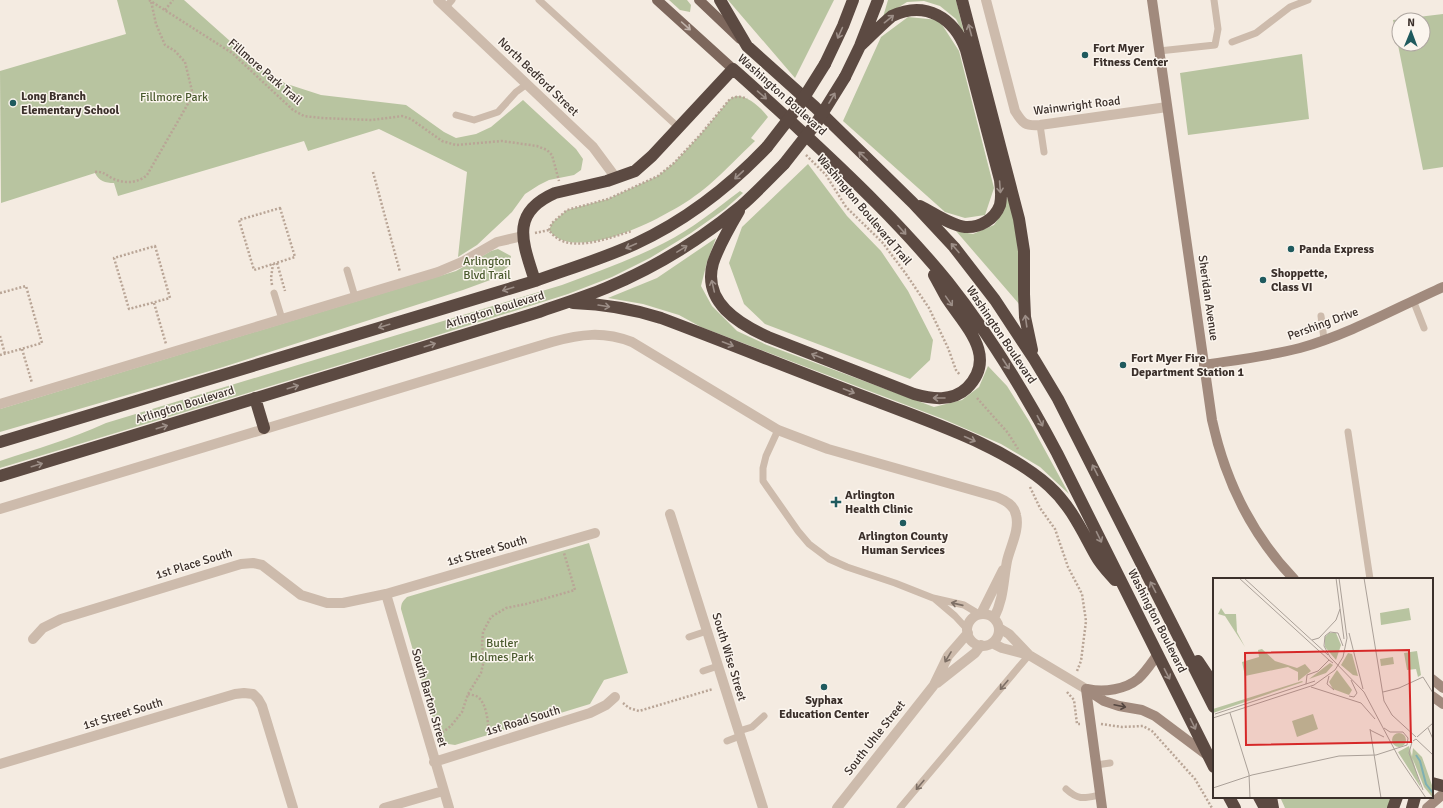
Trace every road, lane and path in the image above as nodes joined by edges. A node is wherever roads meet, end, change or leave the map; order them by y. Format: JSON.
{"nodes":[{"id":1,"x":150,"y":0,"type":"edge"},
{"id":2,"x":173,"y":0,"type":"edge"},
{"id":3,"x":438,"y":0,"type":"edge"},
{"id":4,"x":539,"y":0,"type":"edge"},
{"id":5,"x":657,"y":0,"type":"edge"},
{"id":6,"x":699,"y":0,"type":"edge"},
{"id":7,"x":720,"y":0,"type":"edge"},
{"id":8,"x":852,"y":0,"type":"edge"},
{"id":9,"x":878,"y":0,"type":"edge"},
{"id":10,"x":962,"y":0,"type":"edge"},
{"id":11,"x":986,"y":0,"type":"edge"},
{"id":12,"x":1152,"y":0,"type":"edge"},
{"id":13,"x":1214,"y":0,"type":"edge"},
{"id":14,"x":1308,"y":0,"type":"edge"},
{"id":15,"x":449,"y":4,"type":"edge"},
{"id":16,"x":165,"y":10,"type":"junction"},
{"id":17,"x":1232,"y":42,"type":"dead end"},
{"id":18,"x":748,"y":46,"type":"junction"},
{"id":19,"x":860,"y":46,"type":"junction"},
{"id":20,"x":1159,"y":51,"type":"junction"},
{"id":21,"x":733,"y":69,"type":"junction"},
{"id":22,"x":527,"y":84,"type":"junction"},
{"id":23,"x":741,"y":96,"type":"dead end"},
{"id":24,"x":752,"y":102,"type":"dead end"},
{"id":25,"x":1167,"y":107,"type":"junction"},
{"id":26,"x":456,"y":115,"type":"dead end"},
{"id":27,"x":1040,"y":125,"type":"junction"},
{"id":28,"x":678,"y":127,"type":"junction"},
{"id":29,"x":1044,"y":152,"type":"dead end"},
{"id":30,"x":805,"y":154,"type":"dead end"},
{"id":31,"x":95,"y":172,"type":"dead end"},
{"id":32,"x":373,"y":172,"type":"dead end"},
{"id":33,"x":616,"y":178,"type":"junction"},
{"id":34,"x":562,"y":191,"type":"junction"},
{"id":35,"x":913,"y":203,"type":"junction"},
{"id":36,"x":741,"y":206,"type":"junction"},
{"id":37,"x":567,"y":210,"type":"dead end"},
{"id":38,"x":633,"y":230,"type":"dead end"},
{"id":39,"x":523,"y":236,"type":"junction"},
{"id":40,"x":924,"y":254,"type":"junction"},
{"id":41,"x":277,"y":263,"type":"junction"},
{"id":42,"x":273,"y":264,"type":"junction"},
{"id":43,"x":348,"y":270,"type":"dead end"},
{"id":44,"x":401,"y":276,"type":"dead end"},
{"id":45,"x":535,"y":281,"type":"junction"},
{"id":46,"x":1443,"y":287,"type":"edge"},
{"id":47,"x":274,"y":292,"type":"joint"},
{"id":48,"x":0,"y":293,"type":"edge"},
{"id":49,"x":286,"y":296,"type":"dead end"},
{"id":50,"x":355,"y":297,"type":"junction"},
{"id":51,"x":1413,"y":300,"type":"junction"},
{"id":52,"x":154,"y":303,"type":"junction"},
{"id":53,"x":565,"y":303,"type":"junction"},
{"id":54,"x":1321,"y":316,"type":"dead end"},
{"id":55,"x":282,"y":319,"type":"junction"},
{"id":56,"x":1424,"y":328,"type":"dead end"},
{"id":57,"x":0,"y":336,"type":"edge"},
{"id":58,"x":1324,"y":339,"type":"junction"},
{"id":59,"x":166,"y":347,"type":"dead end"},
{"id":60,"x":22,"y":349,"type":"junction"},
{"id":61,"x":5,"y":354,"type":"junction"},
{"id":62,"x":0,"y":355,"type":"edge"},
{"id":63,"x":1034,"y":359,"type":"junction"},
{"id":64,"x":1204,"y":365,"type":"junction"},
{"id":65,"x":960,"y":375,"type":"dead end"},
{"id":66,"x":33,"y":387,"type":"dead end"},
{"id":67,"x":255,"y":398,"type":"junction"},
{"id":68,"x":977,"y":398,"type":"dead end"},
{"id":69,"x":0,"y":404,"type":"edge"},
{"id":70,"x":264,"y":428,"type":"junction"},
{"id":71,"x":778,"y":430,"type":"junction"},
{"id":72,"x":1348,"y":432,"type":"dead end"},
{"id":73,"x":0,"y":442,"type":"edge"},
{"id":74,"x":1020,"y":454,"type":"dead end"},
{"id":75,"x":0,"y":476,"type":"edge"},
{"id":76,"x":1030,"y":487,"type":"dead end"},
{"id":77,"x":0,"y":508,"type":"edge"},
{"id":78,"x":670,"y":514,"type":"dead end"},
{"id":79,"x":595,"y":533,"type":"dead end"},
{"id":80,"x":561,"y":542,"type":"junction"},
{"id":81,"x":1007,"y":561,"type":"junction"},
{"id":82,"x":1293,"y":578,"type":"edge"},
{"id":83,"x":1370,"y":578,"type":"edge"},
{"id":84,"x":386,"y":594,"type":"junction"},
{"id":85,"x":933,"y":598,"type":"junction"},
{"id":86,"x":1131,"y":601,"type":"junction"},
{"id":87,"x":980,"y":614,"type":"junction"},
{"id":88,"x":994,"y":618,"type":"junction"},
{"id":89,"x":1170,"y":622,"type":"junction"},
{"id":90,"x":999,"y":628,"type":"junction"},
{"id":91,"x":707,"y":631,"type":"junction"},
{"id":92,"x":968,"y":631,"type":"junction"},
{"id":93,"x":689,"y":637,"type":"dead end"},
{"id":94,"x":33,"y":639,"type":"dead end"},
{"id":95,"x":992,"y":643,"type":"junction"},
{"id":96,"x":981,"y":645,"type":"junction"},
{"id":97,"x":1158,"y":654,"type":"junction"},
{"id":98,"x":1029,"y":655,"type":"junction"},
{"id":99,"x":718,"y":666,"type":"junction"},
{"id":100,"x":1079,"y":666,"type":"dead end"},
{"id":101,"x":703,"y":671,"type":"dead end"},
{"id":102,"x":1433,"y":680,"type":"edge"},
{"id":103,"x":1213,"y":684,"type":"edge"},
{"id":104,"x":934,"y":685,"type":"junction"},
{"id":105,"x":1086,"y":688,"type":"junction"},
{"id":106,"x":1443,"y":688,"type":"edge"},
{"id":107,"x":713,"y":689,"type":"dead end"},
{"id":108,"x":1067,"y":692,"type":"dead end"},
{"id":109,"x":468,"y":694,"type":"junction"},
{"id":110,"x":615,"y":697,"type":"joint"},
{"id":111,"x":1433,"y":697,"type":"edge"},
{"id":112,"x":1443,"y":704,"type":"edge"},
{"id":113,"x":1213,"y":705,"type":"edge"},
{"id":114,"x":764,"y":716,"type":"dead end"},
{"id":115,"x":1078,"y":724,"type":"dead end"},
{"id":116,"x":1105,"y":724,"type":"dead end"},
{"id":117,"x":739,"y":733,"type":"junction"},
{"id":118,"x":727,"y":741,"type":"dead end"},
{"id":119,"x":429,"y":743,"type":"junction"},
{"id":120,"x":491,"y":744,"type":"junction"},
{"id":121,"x":1208,"y":756,"type":"junction"},
{"id":122,"x":434,"y":762,"type":"junction"},
{"id":123,"x":1110,"y":763,"type":"dead end"},
{"id":124,"x":0,"y":764,"type":"edge"},
{"id":125,"x":1096,"y":765,"type":"junction"},
{"id":126,"x":1213,"y":765,"type":"edge"},
{"id":127,"x":1433,"y":783,"type":"edge"},
{"id":128,"x":1443,"y":786,"type":"edge"},
{"id":129,"x":1066,"y":789,"type":"dead end"},
{"id":130,"x":443,"y":791,"type":"junction"},
{"id":131,"x":1443,"y":794,"type":"edge"},
{"id":132,"x":1100,"y":795,"type":"junction"},
{"id":133,"x":1230,"y":798,"type":"edge"},
{"id":134,"x":1260,"y":798,"type":"edge"},
{"id":135,"x":1271,"y":798,"type":"edge"},
{"id":136,"x":1397,"y":798,"type":"edge"},
{"id":137,"x":1414,"y":798,"type":"edge"},
{"id":138,"x":293,"y":808,"type":"edge"},
{"id":139,"x":384,"y":808,"type":"edge"},
{"id":140,"x":448,"y":808,"type":"edge"},
{"id":141,"x":763,"y":808,"type":"edge"},
{"id":142,"x":837,"y":808,"type":"edge"},
{"id":143,"x":900,"y":808,"type":"edge"},
{"id":144,"x":1102,"y":808,"type":"edge"},
{"id":145,"x":1212,"y":808,"type":"edge"},
{"id":146,"x":1235,"y":808,"type":"edge"},
{"id":147,"x":1265,"y":808,"type":"edge"},
{"id":148,"x":1274,"y":808,"type":"edge"},
{"id":149,"x":1393,"y":808,"type":"edge"},
{"id":150,"x":1412,"y":808,"type":"edge"},
{"id":151,"x":1427,"y":808,"type":"edge"}],
"edges":[{"from":1,"to":16,"type":"path","name":"Fillmore Park Trail"},
{"from":1,"to":31,"type":"path"},
{"from":2,"to":16,"type":"path"},
{"from":3,"to":15,"type":"street","name":"North Bedford Street"},
{"from":4,"to":28,"type":"lane"},
{"from":5,"to":21,"type":"main road","name":"Washington Boulevard","one_way":true},
{"from":6,"to":18,"type":"main road","name":"Washington Boulevard"},
{"from":7,"to":18,"type":"highway"},
{"from":8,"to":45,"type":"highway","name":"Arlington Boulevard","one_way":true,"bridge":true},
{"from":9,"to":19,"type":"highway","name":"Arlington Boulevard"},
{"from":63,"to":10,"type":"highway","one_way":true},
{"from":11,"to":27,"type":"street","name":"Wainwright Road"},
{"from":12,"to":20,"type":"street","name":"Sheridan Avenue"},
{"from":13,"to":20,"type":"lane"},
{"from":14,"to":17,"type":"lane"},
{"from":15,"to":22,"type":"street","name":"North Bedford Street"},
{"from":16,"to":34,"type":"path","name":"Fillmore Park Trail"},
{"from":35,"to":18,"type":"highway","name":"Washington Boulevard","one_way":true},
{"from":19,"to":35,"type":"highway","one_way":true},
{"from":36,"to":19,"type":"highway","name":"Arlington Boulevard","one_way":true,"bridge":true},
{"from":20,"to":25,"type":"street","name":"Sheridan Avenue"},
{"from":21,"to":28,"type":"highway"},
{"from":21,"to":40,"type":"highway","name":"Washington Boulevard","one_way":true},
{"from":22,"to":26,"type":"lane"},
{"from":22,"to":33,"type":"street","name":"North Bedford Street"},
{"from":23,"to":24,"type":"path"},
{"from":25,"to":27,"type":"street","name":"Wainwright Road"},
{"from":25,"to":64,"type":"street","name":"Sheridan Avenue"},
{"from":27,"to":29,"type":"lane"},
{"from":28,"to":33,"type":"highway"},
{"from":30,"to":65,"type":"path","name":"Washington Boulevard Trail"},
{"from":32,"to":44,"type":"path"},
{"from":33,"to":34,"type":"highway"},
{"from":34,"to":37,"type":"path","name":"Fillmore Park Trail"},
{"from":34,"to":39,"type":"highway"},
{"from":63,"to":35,"type":"highway","name":"Washington Boulevard","one_way":true},
{"from":40,"to":36,"type":"highway","one_way":true},
{"from":53,"to":36,"type":"highway","name":"Arlington Boulevard","one_way":true},
{"from":38,"to":39,"type":"path"},
{"from":39,"to":45,"type":"highway"},
{"from":39,"to":50,"type":"street"},
{"from":40,"to":86,"type":"highway","name":"Washington Boulevard","one_way":true},
{"from":41,"to":42,"type":"path"},
{"from":41,"to":42,"type":"path"},
{"from":41,"to":49,"type":"path"},
{"from":42,"to":47,"type":"path"},
{"from":43,"to":50,"type":"lane"},
{"from":45,"to":73,"type":"highway","name":"Arlington Boulevard","one_way":true},
{"from":46,"to":51,"type":"street","name":"Pershing Drive"},
{"from":47,"to":55,"type":"lane"},
{"from":48,"to":60,"type":"path"},
{"from":50,"to":55,"type":"street"},
{"from":51,"to":56,"type":"lane"},
{"from":51,"to":58,"type":"street","name":"Pershing Drive"},
{"from":52,"to":52,"type":"path"},
{"from":52,"to":59,"type":"path"},
{"from":67,"to":53,"type":"highway","name":"Arlington Boulevard","one_way":true},
{"from":53,"to":86,"type":"highway","one_way":true},
{"from":54,"to":58,"type":"lane"},
{"from":55,"to":69,"type":"street"},
{"from":57,"to":61,"type":"path"},
{"from":58,"to":64,"type":"street","name":"Pershing Drive"},
{"from":60,"to":61,"type":"path"},
{"from":60,"to":66,"type":"path"},
{"from":61,"to":62,"type":"path"},
{"from":89,"to":63,"type":"highway","name":"Washington Boulevard","one_way":true},
{"from":64,"to":82,"type":"street","name":"Sheridan Avenue"},
{"from":67,"to":70,"type":"highway"},
{"from":75,"to":67,"type":"highway","name":"Arlington Boulevard","one_way":true},
{"from":68,"to":74,"type":"path"},
{"from":70,"to":71,"type":"street"},
{"from":70,"to":77,"type":"street"},
{"from":71,"to":81,"type":"street"},
{"from":71,"to":85,"type":"lane"},
{"from":72,"to":83,"type":"lane"},
{"from":76,"to":100,"type":"path"},
{"from":78,"to":91,"type":"street","name":"South Wise Street"},
{"from":79,"to":80,"type":"street","name":"1st Street South"},
{"from":80,"to":84,"type":"street","name":"1st Street South"},
{"from":80,"to":109,"type":"path"},
{"from":81,"to":87,"type":"street"},
{"from":81,"to":88,"type":"street"},
{"from":84,"to":94,"type":"street","name":"1st Place South"},
{"from":84,"to":119,"type":"street","name":"South Barton Street"},
{"from":87,"to":85,"type":"lane","one_way":true},
{"from":85,"to":92,"type":"lane"},
{"from":86,"to":97,"type":"highway","name":"Washington Boulevard"},
{"from":87,"to":88,"type":"street"},
{"from":87,"to":92,"type":"street"},
{"from":88,"to":90,"type":"street"},
{"from":89,"to":103,"type":"highway"},
{"from":89,"to":113,"type":"highway","name":"Washington Boulevard"},
{"from":90,"to":95,"type":"street"},
{"from":90,"to":98,"type":"street"},
{"from":91,"to":93,"type":"lane"},
{"from":91,"to":99,"type":"street","name":"South Wise Street"},
{"from":92,"to":96,"type":"street"},
{"from":92,"to":104,"type":"street","name":"South Uhle Street","one_way":true},
{"from":95,"to":96,"type":"street"},
{"from":95,"to":98,"type":"street"},
{"from":96,"to":104,"type":"street","name":"South Uhle Street"},
{"from":97,"to":105,"type":"street"},
{"from":97,"to":121,"type":"highway","name":"Washington Boulevard","one_way":true},
{"from":98,"to":105,"type":"street"},
{"from":98,"to":143,"type":"lane","one_way":true},
{"from":99,"to":101,"type":"lane"},
{"from":99,"to":117,"type":"street","name":"South Wise Street"},
{"from":102,"to":106,"type":"street"},
{"from":104,"to":142,"type":"street","name":"South Uhle Street"},
{"from":105,"to":121,"type":"street","one_way":true},
{"from":105,"to":125,"type":"street"},
{"from":107,"to":110,"type":"path"},
{"from":108,"to":115,"type":"path"},
{"from":109,"to":119,"type":"path"},
{"from":109,"to":120,"type":"path"},
{"from":110,"to":120,"type":"street","name":"1st Road South"},
{"from":111,"to":112,"type":"street"},
{"from":114,"to":117,"type":"lane"},
{"from":116,"to":145,"type":"path"},
{"from":117,"to":118,"type":"lane"},
{"from":117,"to":141,"type":"street","name":"South Wise Street"},
{"from":119,"to":122,"type":"street","name":"South Barton Street"},
{"from":120,"to":122,"type":"street","name":"1st Road South"},
{"from":121,"to":126,"type":"highway","name":"Washington Boulevard"},
{"from":122,"to":130,"type":"street","name":"South Barton Street"},
{"from":123,"to":125,"type":"lane"},
{"from":124,"to":138,"type":"street","name":"1st Street South"},
{"from":125,"to":132,"type":"street"},
{"from":127,"to":128,"type":"highway"},
{"from":129,"to":132,"type":"lane"},
{"from":130,"to":139,"type":"street"},
{"from":130,"to":140,"type":"street","name":"South Barton Street"},
{"from":131,"to":151,"type":"street"},
{"from":132,"to":144,"type":"street"},
{"from":133,"to":146,"type":"highway"},
{"from":134,"to":147,"type":"highway"},
{"from":135,"to":148,"type":"highway"},
{"from":136,"to":149,"type":"highway"},
{"from":137,"to":150,"type":"highway"}]}
